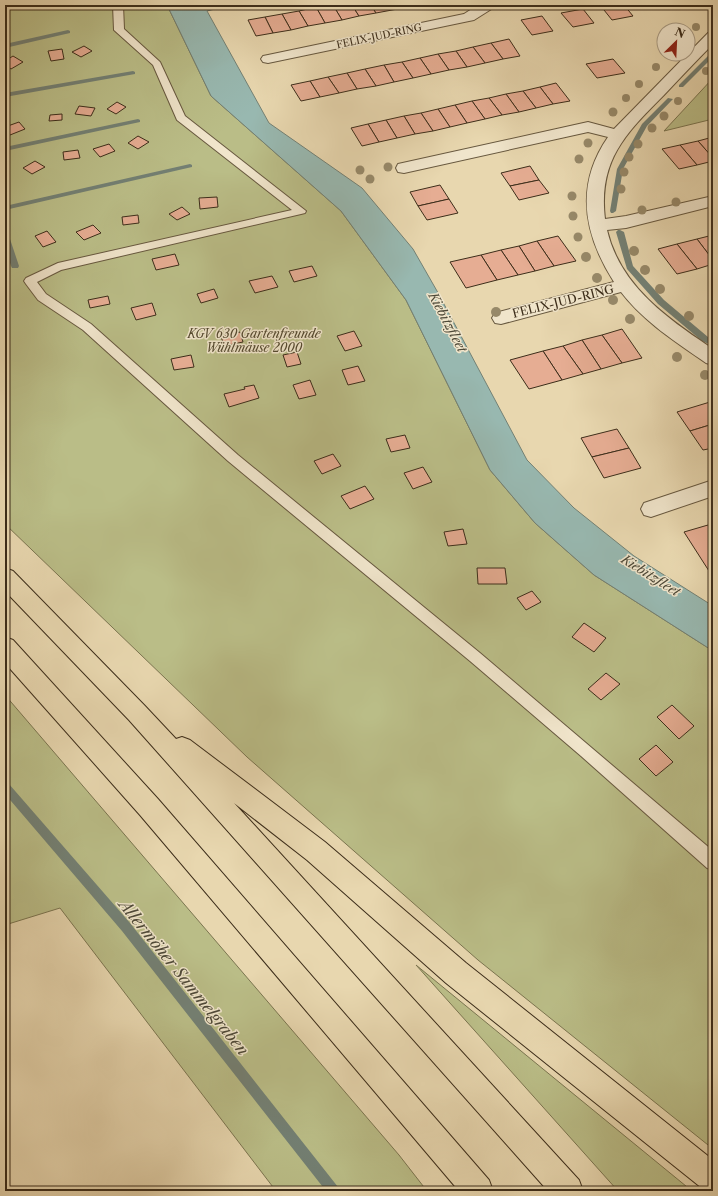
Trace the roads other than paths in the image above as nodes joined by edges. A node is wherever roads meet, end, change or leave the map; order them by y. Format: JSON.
{"nodes":[{"id":1,"x":118,"y":5,"type":"edge"},
{"id":2,"x":488,"y":5,"type":"edge"},
{"id":3,"x":713,"y":36,"type":"edge"},
{"id":4,"x":268,"y":59,"type":"dead end"},
{"id":5,"x":618,"y":135,"type":"junction"},
{"id":6,"x":404,"y":168,"type":"dead end"},
{"id":7,"x":713,"y":200,"type":"edge"},
{"id":8,"x":596,"y":226,"type":"junction"},
{"id":9,"x":626,"y":286,"type":"junction"},
{"id":10,"x":501,"y":318,"type":"dead end"},
{"id":11,"x":713,"y":358,"type":"edge"},
{"id":12,"x":713,"y":488,"type":"edge"},
{"id":13,"x":651,"y":509,"type":"dead end"},
{"id":14,"x":5,"y":577,"type":"edge"},
{"id":15,"x":5,"y":647,"type":"edge"},
{"id":16,"x":137,"y":713,"type":"junction"},
{"id":17,"x":713,"y":862,"type":"edge"},
{"id":18,"x":713,"y":1179,"type":"edge"},
{"id":19,"x":478,"y":1191,"type":"edge"},
{"id":20,"x":568,"y":1191,"type":"edge"}],
"edges":[{"from":1,"to":17,"type":"lane"},
{"from":2,"to":4,"type":"street","name":"FELIX-JUD-RING"},
{"from":3,"to":5,"type":"street","name":"FELIX-JUD-RING"},
{"from":5,"to":6,"type":"street"},
{"from":5,"to":8,"type":"street","name":"FELIX-JUD-RING"},
{"from":7,"to":8,"type":"street"},
{"from":8,"to":9,"type":"street","name":"FELIX-JUD-RING"},
{"from":9,"to":10,"type":"street","name":"FELIX-JUD-RING"},
{"from":9,"to":11,"type":"street","name":"FELIX-JUD-RING"},
{"from":12,"to":13,"type":"street"},
{"from":14,"to":16,"type":"highway"},
{"from":15,"to":19,"type":"highway"},
{"from":16,"to":18,"type":"highway"},
{"from":16,"to":20,"type":"highway"}]}
